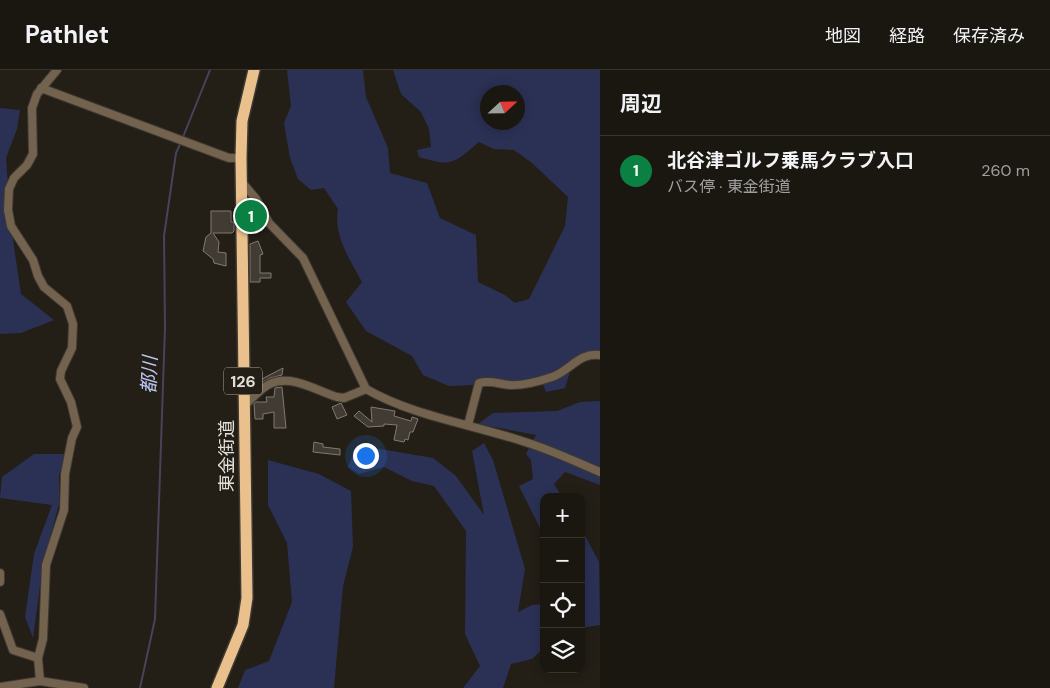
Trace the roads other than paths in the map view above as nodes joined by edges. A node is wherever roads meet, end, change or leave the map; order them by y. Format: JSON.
{"nodes":[{"id":1,"x":57,"y":70,"type":"edge"},
{"id":2,"x":254,"y":70,"type":"edge"},
{"id":3,"x":41,"y":88,"type":"junction"},
{"id":4,"x":241,"y":158,"type":"junction"},
{"id":5,"x":241,"y":181,"type":"junction"},
{"id":6,"x":600,"y":355,"type":"edge"},
{"id":7,"x":366,"y":389,"type":"junction"},
{"id":8,"x":244,"y":406,"type":"junction"},
{"id":9,"x":468,"y":425,"type":"junction"},
{"id":10,"x":600,"y":472,"type":"edge"},
{"id":11,"x":0,"y":573,"type":"edge"},
{"id":12,"x":0,"y":582,"type":"edge"},
{"id":13,"x":0,"y":614,"type":"edge"},
{"id":14,"x":38,"y":658,"type":"junction"},
{"id":15,"x":40,"y":681,"type":"junction"},
{"id":16,"x":0,"y":687,"type":"edge"},
{"id":17,"x":84,"y":688,"type":"edge"},
{"id":18,"x":218,"y":688,"type":"edge"}],
"edges":[{"from":1,"to":3,"type":"street"},
{"from":2,"to":4,"type":"highway","name":"東金街道","number":"126"},
{"from":3,"to":4,"type":"street"},
{"from":3,"to":14,"type":"street"},
{"from":4,"to":5,"type":"highway","name":"東金街道","number":"126"},
{"from":5,"to":7,"type":"street"},
{"from":5,"to":8,"type":"highway","name":"東金街道","number":"126"},
{"from":6,"to":9,"type":"street"},
{"from":7,"to":8,"type":"street"},
{"from":7,"to":9,"type":"street"},
{"from":8,"to":18,"type":"highway","name":"東金街道","number":"126"},
{"from":9,"to":10,"type":"street"},
{"from":11,"to":12,"type":"street"},
{"from":13,"to":14,"type":"street"},
{"from":14,"to":15,"type":"street"},
{"from":15,"to":16,"type":"street"},
{"from":15,"to":17,"type":"street"}]}
